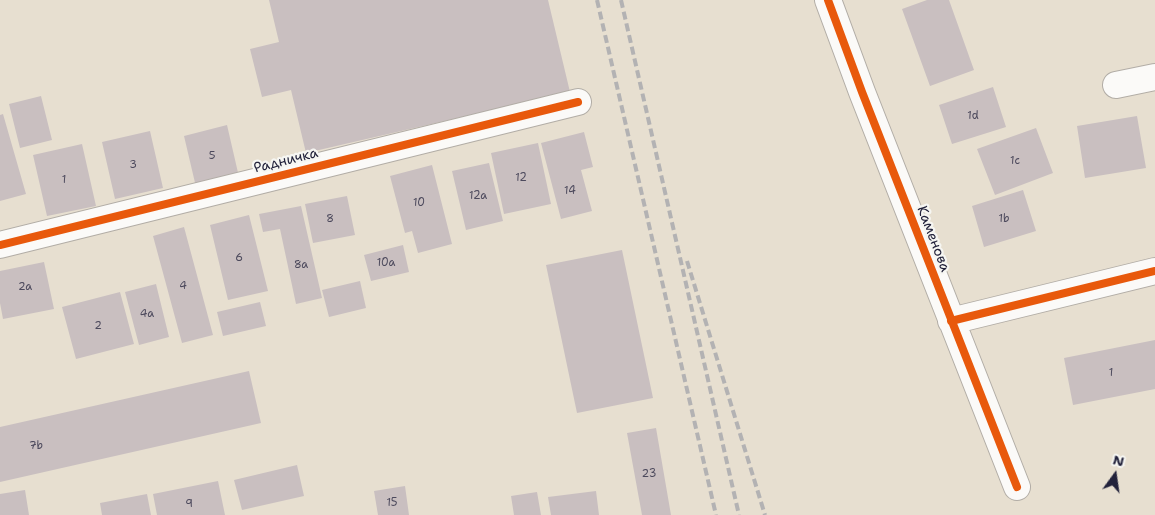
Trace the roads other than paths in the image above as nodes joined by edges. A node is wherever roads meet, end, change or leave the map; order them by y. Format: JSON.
{"nodes":[{"id":1,"x":828,"y":0,"type":"edge"},
{"id":2,"x":1155,"y":77,"type":"edge"},
{"id":3,"x":1116,"y":85,"type":"dead end"},
{"id":4,"x":578,"y":102,"type":"dead end"},
{"id":5,"x":0,"y":245,"type":"edge"},
{"id":6,"x":1155,"y":271,"type":"edge"},
{"id":7,"x":951,"y":321,"type":"junction"},
{"id":8,"x":1017,"y":488,"type":"dead end"}],
"edges":[{"from":1,"to":7,"type":"street","name":"Каменова"},
{"from":2,"to":3,"type":"street"},
{"from":4,"to":5,"type":"street","name":"Радничка"},
{"from":6,"to":7,"type":"street"},
{"from":7,"to":8,"type":"street","name":"Каменова"}]}
